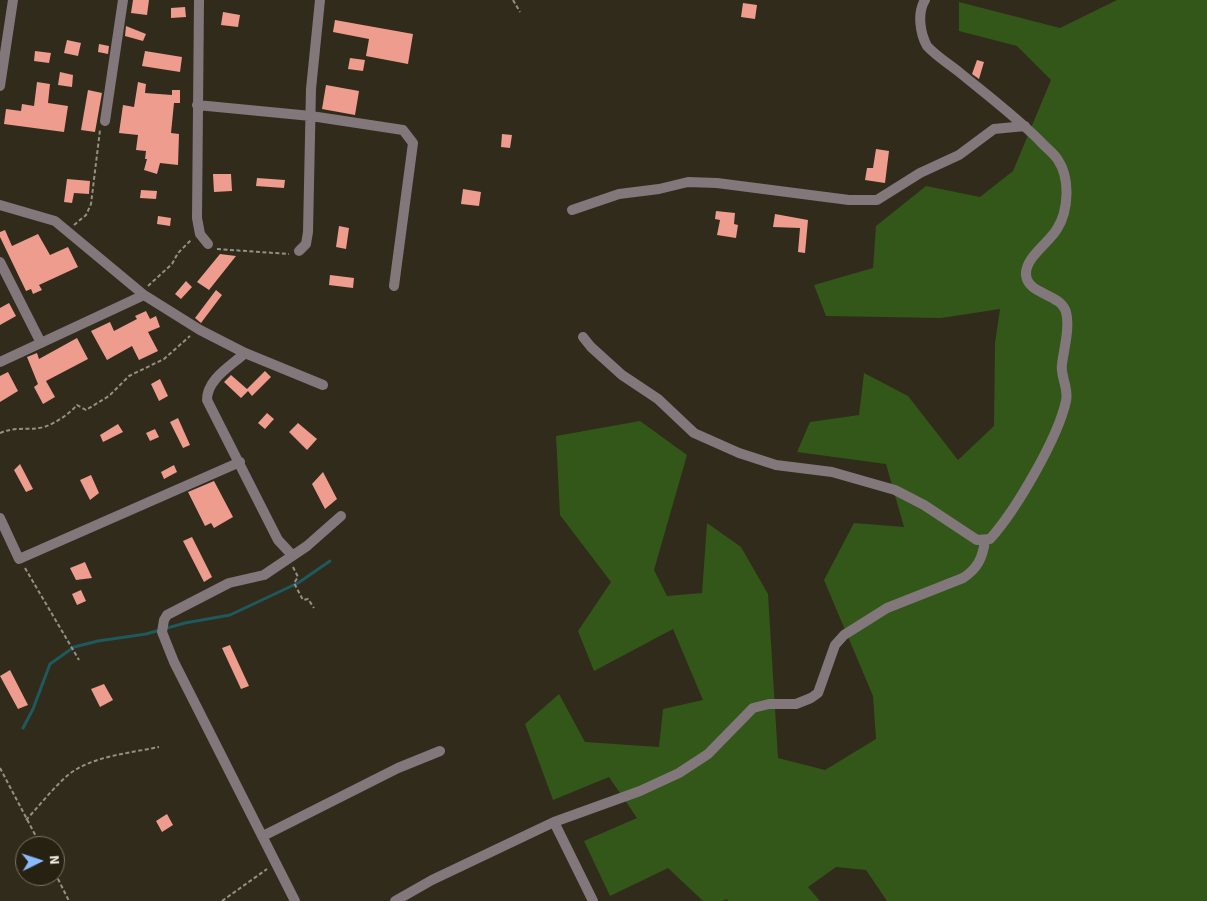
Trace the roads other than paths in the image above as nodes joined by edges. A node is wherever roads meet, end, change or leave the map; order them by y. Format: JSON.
{"nodes":[{"id":1,"x":13,"y":0,"type":"edge"},
{"id":2,"x":123,"y":0,"type":"edge"},
{"id":3,"x":200,"y":0,"type":"edge"},
{"id":4,"x":320,"y":0,"type":"edge"},
{"id":5,"x":925,"y":0,"type":"edge"},
{"id":6,"x":1,"y":68,"type":"edge"},
{"id":7,"x":0,"y":86,"type":"edge"},
{"id":8,"x":197,"y":105,"type":"junction"},
{"id":9,"x":311,"y":116,"type":"junction"},
{"id":10,"x":105,"y":121,"type":"road end"},
{"id":11,"x":1025,"y":126,"type":"junction"},
{"id":12,"x":0,"y":204,"type":"edge"},
{"id":13,"x":572,"y":210,"type":"dead end"},
{"id":14,"x":208,"y":244,"type":"road end"},
{"id":15,"x":299,"y":251,"type":"road end"},
{"id":16,"x":0,"y":262,"type":"edge"},
{"id":17,"x":394,"y":286,"type":"dead end"},
{"id":18,"x":144,"y":295,"type":"junction"},
{"id":19,"x":584,"y":337,"type":"dead end"},
{"id":20,"x":41,"y":343,"type":"junction"},
{"id":21,"x":245,"y":353,"type":"junction"},
{"id":22,"x":0,"y":362,"type":"edge"},
{"id":23,"x":323,"y":385,"type":"dead end"},
{"id":24,"x":240,"y":462,"type":"junction"},
{"id":25,"x":341,"y":516,"type":"dead end"},
{"id":26,"x":0,"y":518,"type":"edge"},
{"id":27,"x":984,"y":540,"type":"junction"},
{"id":28,"x":292,"y":555,"type":"junction"},
{"id":29,"x":440,"y":751,"type":"dead end"},
{"id":30,"x":554,"y":822,"type":"junction"},
{"id":31,"x":263,"y":836,"type":"junction"},
{"id":32,"x":295,"y":901,"type":"edge"},
{"id":33,"x":395,"y":901,"type":"edge"},
{"id":34,"x":593,"y":901,"type":"edge"}],
"edges":[{"from":1,"to":6,"type":"street"},
{"from":2,"to":10,"type":"street"},
{"from":3,"to":8,"type":"street"},
{"from":4,"to":9,"type":"street"},
{"from":5,"to":11,"type":"street"},
{"from":6,"to":7,"type":"street"},
{"from":8,"to":9,"type":"street"},
{"from":8,"to":14,"type":"street"},
{"from":9,"to":15,"type":"street"},
{"from":9,"to":17,"type":"street"},
{"from":11,"to":13,"type":"street"},
{"from":11,"to":27,"type":"street"},
{"from":12,"to":18,"type":"street"},
{"from":16,"to":20,"type":"street"},
{"from":18,"to":20,"type":"street"},
{"from":18,"to":21,"type":"street"},
{"from":19,"to":27,"type":"street"},
{"from":20,"to":22,"type":"street"},
{"from":21,"to":23,"type":"street"},
{"from":21,"to":24,"type":"street"},
{"from":24,"to":26,"type":"street"},
{"from":24,"to":28,"type":"street"},
{"from":25,"to":28,"type":"street"},
{"from":27,"to":30,"type":"street"},
{"from":28,"to":31,"type":"street"},
{"from":29,"to":31,"type":"street"},
{"from":30,"to":33,"type":"street"},
{"from":30,"to":34,"type":"street"},
{"from":31,"to":32,"type":"street"}]}
